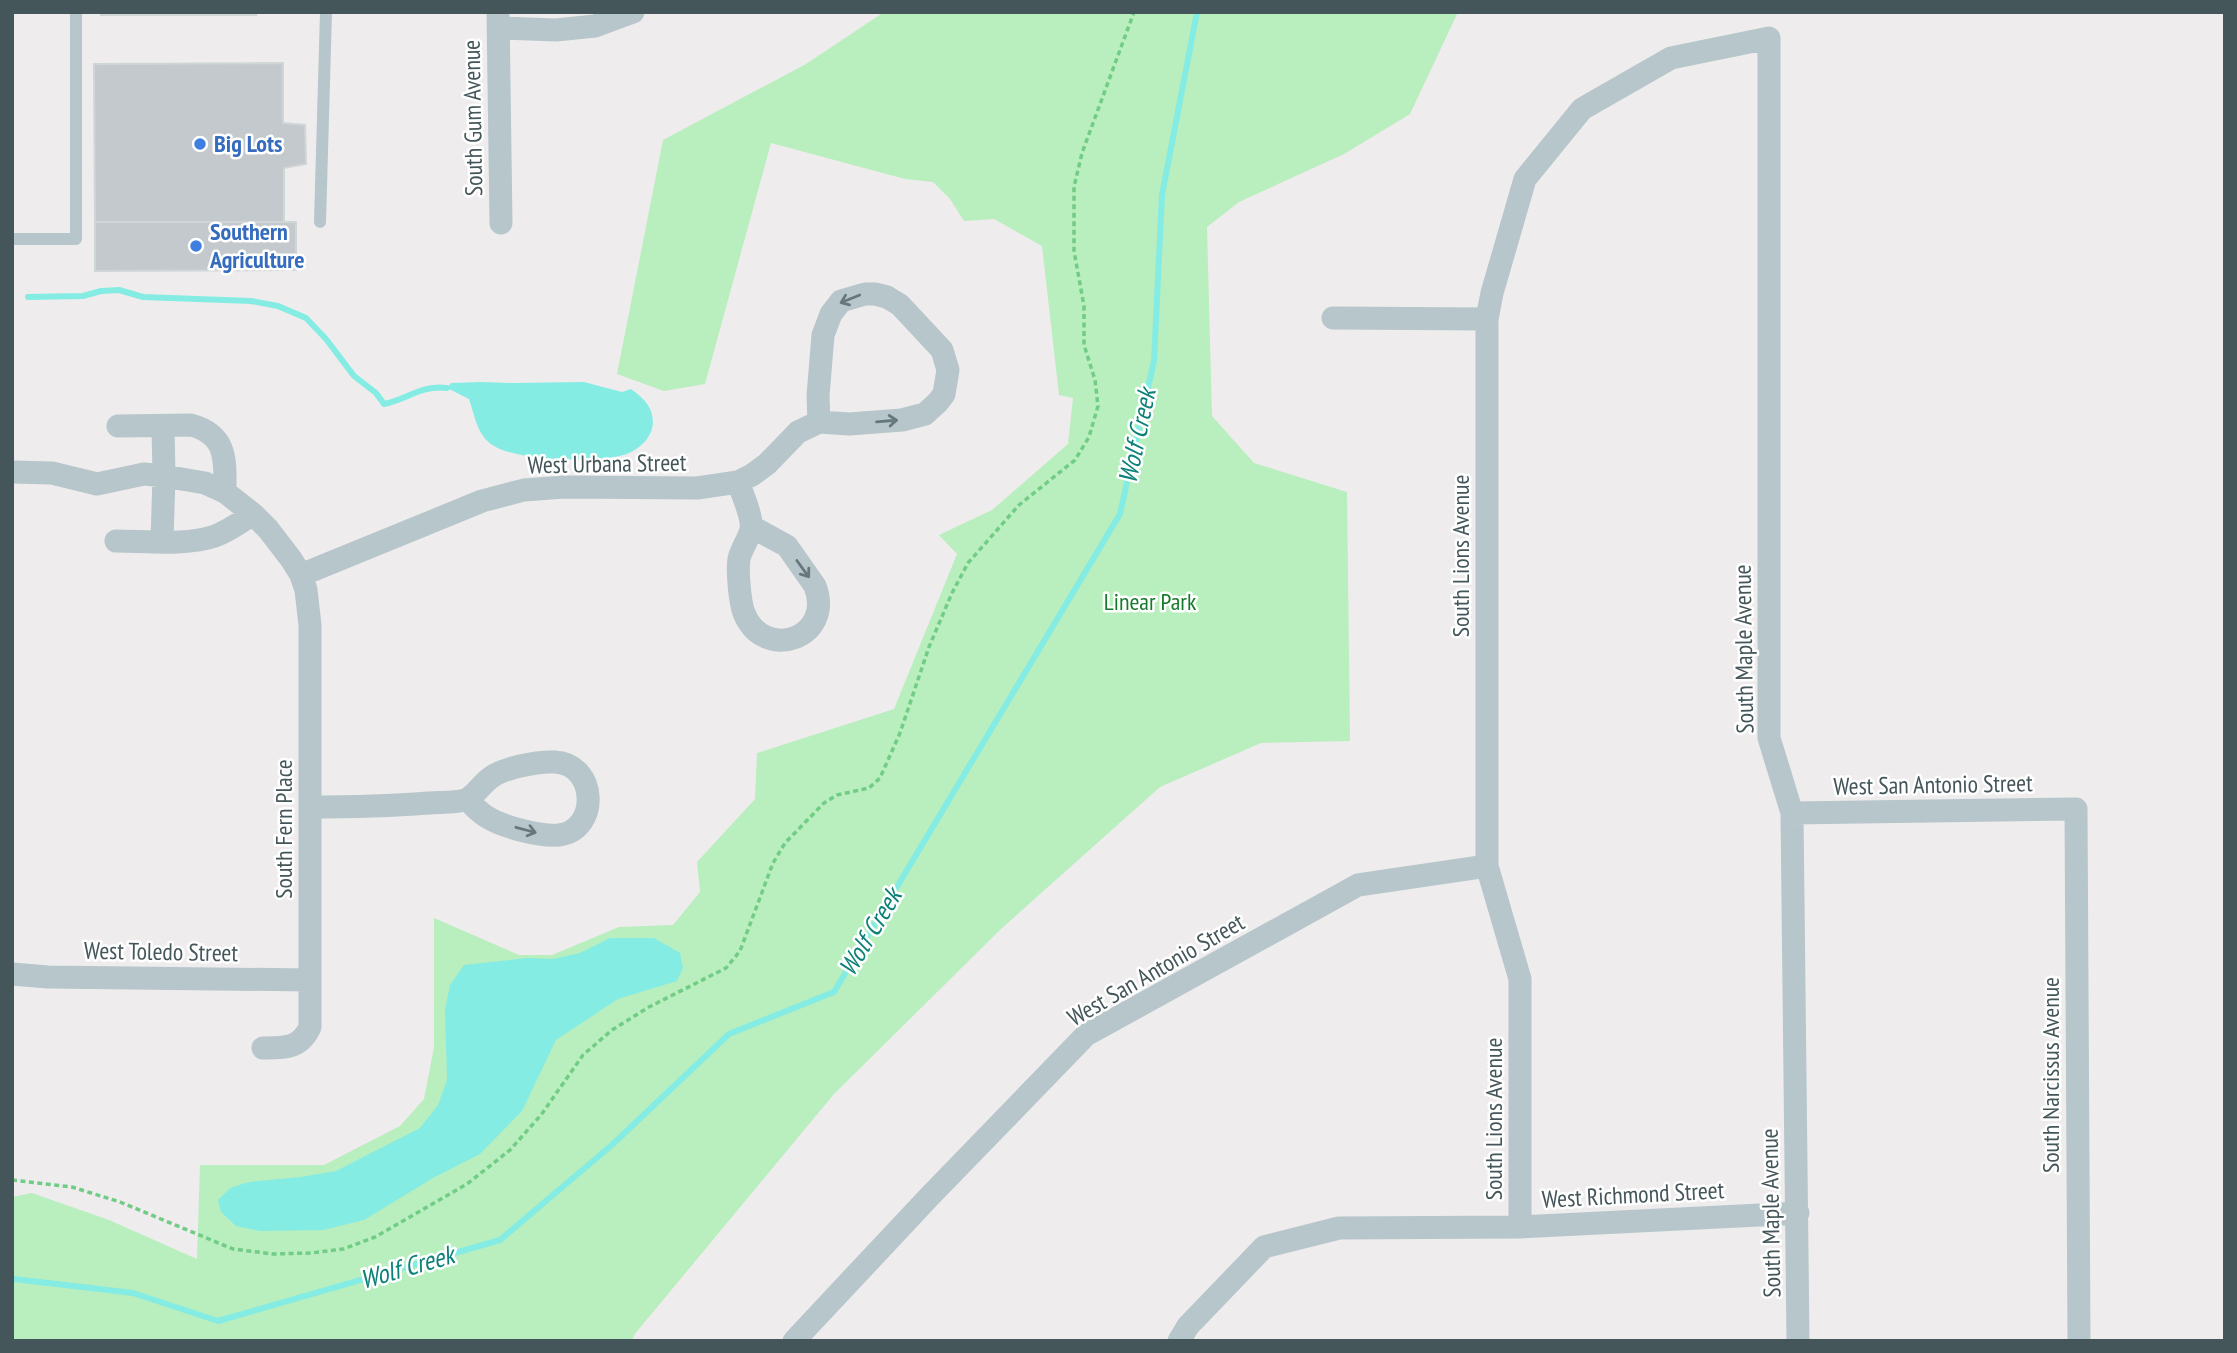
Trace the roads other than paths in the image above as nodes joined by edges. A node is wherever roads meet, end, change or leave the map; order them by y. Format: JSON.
{"nodes":[{"id":1,"x":76,"y":12,"type":"edge"},
{"id":2,"x":326,"y":12,"type":"edge"},
{"id":3,"x":633,"y":12,"type":"edge"},
{"id":4,"x":498,"y":20,"type":"edge"},
{"id":5,"x":1769,"y":38,"type":"joint"},
{"id":6,"x":320,"y":222,"type":"dead end"},
{"id":7,"x":501,"y":223,"type":"dead end"},
{"id":8,"x":12,"y":239,"type":"edge"},
{"id":9,"x":1333,"y":318,"type":"dead end"},
{"id":10,"x":1487,"y":319,"type":"junction"},
{"id":11,"x":819,"y":422,"type":"junction"},
{"id":12,"x":118,"y":426,"type":"dead end"},
{"id":13,"x":163,"y":426,"type":"junction"},
{"id":14,"x":12,"y":472,"type":"edge"},
{"id":15,"x":164,"y":476,"type":"junction"},
{"id":16,"x":738,"y":482,"type":"junction"},
{"id":17,"x":225,"y":492,"type":"junction"},
{"id":18,"x":253,"y":514,"type":"junction"},
{"id":19,"x":752,"y":527,"type":"junction"},
{"id":20,"x":116,"y":541,"type":"dead end"},
{"id":21,"x":162,"y":541,"type":"junction"},
{"id":22,"x":301,"y":575,"type":"junction"},
{"id":23,"x":467,"y":800,"type":"junction"},
{"id":24,"x":310,"y":807,"type":"junction"},
{"id":25,"x":2076,"y":809,"type":"joint"},
{"id":26,"x":1792,"y":814,"type":"junction"},
{"id":27,"x":1487,"y":866,"type":"junction"},
{"id":28,"x":12,"y":974,"type":"edge"},
{"id":29,"x":309,"y":979,"type":"junction"},
{"id":30,"x":263,"y":1048,"type":"dead end"},
{"id":31,"x":1798,"y":1213,"type":"junction"},
{"id":32,"x":1521,"y":1227,"type":"junction"},
{"id":33,"x":794,"y":1341,"type":"edge"},
{"id":34,"x":1179,"y":1341,"type":"edge"},
{"id":35,"x":1798,"y":1341,"type":"edge"},
{"id":36,"x":2079,"y":1341,"type":"edge"}],
"edges":[{"from":1,"to":8,"type":"lane"},
{"from":2,"to":6,"type":"lane"},
{"from":3,"to":4,"type":"street"},
{"from":4,"to":7,"type":"street","name":"South Gum Avenue"},
{"from":5,"to":10,"type":"street","name":"South Lions Avenue"},
{"from":5,"to":26,"type":"street","name":"South Maple Avenue"},
{"from":9,"to":10,"type":"street"},
{"from":10,"to":27,"type":"street","name":"South Lions Avenue"},
{"from":11,"to":11,"type":"street","one_way":true},
{"from":11,"to":16,"type":"street","name":"West Urbana Street"},
{"from":12,"to":13,"type":"street"},
{"from":13,"to":15,"type":"street"},
{"from":13,"to":17,"type":"street"},
{"from":14,"to":15,"type":"street"},
{"from":15,"to":17,"type":"street"},
{"from":15,"to":21,"type":"street"},
{"from":16,"to":19,"type":"street"},
{"from":16,"to":22,"type":"street","name":"West Urbana Street"},
{"from":17,"to":18,"type":"street"},
{"from":18,"to":21,"type":"street"},
{"from":18,"to":22,"type":"street"},
{"from":19,"to":19,"type":"street","one_way":true},
{"from":20,"to":21,"type":"street"},
{"from":22,"to":24,"type":"street","name":"South Fern Place"},
{"from":23,"to":23,"type":"street","one_way":true},
{"from":23,"to":24,"type":"street"},
{"from":24,"to":29,"type":"street","name":"South Fern Place"},
{"from":25,"to":26,"type":"street","name":"West San Antonio Street"},
{"from":25,"to":36,"type":"street","name":"South Narcissus Avenue"},
{"from":26,"to":31,"type":"street","name":"South Maple Avenue"},
{"from":27,"to":32,"type":"street","name":"South Lions Avenue"},
{"from":27,"to":33,"type":"street","name":"West San Antonio Street"},
{"from":28,"to":29,"type":"street","name":"West Toledo Street"},
{"from":29,"to":30,"type":"street","name":"South Fern Place"},
{"from":31,"to":32,"type":"street","name":"West Richmond Street"},
{"from":31,"to":35,"type":"street","name":"South Maple Avenue"},
{"from":32,"to":34,"type":"street","name":"West Richmond Street"}]}
